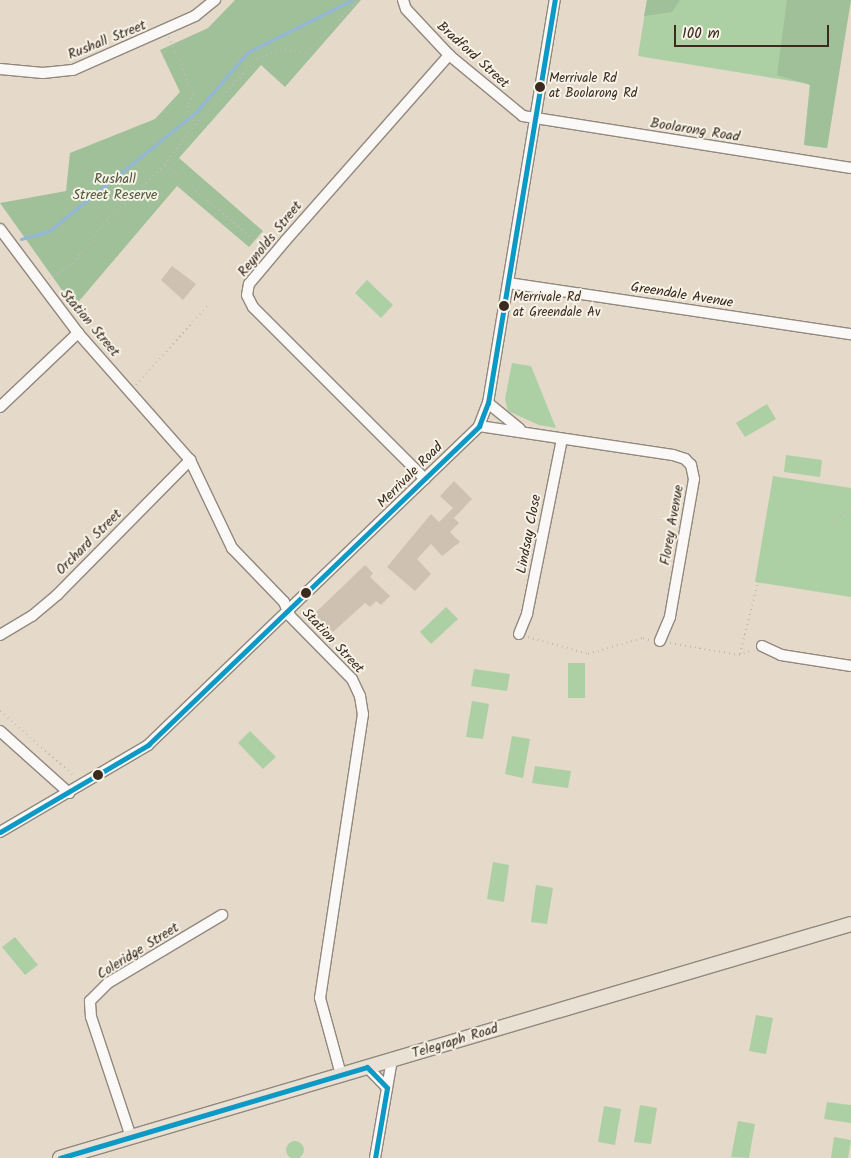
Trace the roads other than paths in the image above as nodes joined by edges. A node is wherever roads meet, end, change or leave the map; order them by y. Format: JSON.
{"nodes":[{"id":1,"x":215,"y":0,"type":"edge"},
{"id":2,"x":403,"y":0,"type":"edge"},
{"id":3,"x":555,"y":0,"type":"edge"},
{"id":4,"x":449,"y":55,"type":"junction"},
{"id":5,"x":0,"y":68,"type":"edge"},
{"id":6,"x":536,"y":118,"type":"junction"},
{"id":7,"x":851,"y":168,"type":"edge"},
{"id":8,"x":0,"y":229,"type":"edge"},
{"id":9,"x":508,"y":283,"type":"junction"},
{"id":10,"x":78,"y":333,"type":"junction"},
{"id":11,"x":851,"y":334,"type":"edge"},
{"id":12,"x":488,"y":403,"type":"junction"},
{"id":13,"x":0,"y":407,"type":"edge"},
{"id":14,"x":479,"y":426,"type":"junction"},
{"id":15,"x":523,"y":431,"type":"junction"},
{"id":16,"x":562,"y":439,"type":"junction"},
{"id":17,"x":190,"y":460,"type":"junction"},
{"id":18,"x":425,"y":479,"type":"junction"},
{"id":19,"x":287,"y":609,"type":"junction"},
{"id":20,"x":520,"y":634,"type":"road end"},
{"id":21,"x":0,"y":635,"type":"edge"},
{"id":22,"x":660,"y":641,"type":"road end"},
{"id":23,"x":762,"y":646,"type":"road end"},
{"id":24,"x":851,"y":666,"type":"edge"},
{"id":25,"x":0,"y":731,"type":"edge"},
{"id":26,"x":69,"y":793,"type":"junction"},
{"id":27,"x":0,"y":832,"type":"edge"},
{"id":28,"x":222,"y":915,"type":"dead end"},
{"id":29,"x":851,"y":924,"type":"edge"},
{"id":30,"x":392,"y":1060,"type":"junction"},
{"id":31,"x":367,"y":1067,"type":"junction"},
{"id":32,"x":341,"y":1075,"type":"junction"},
{"id":33,"x":388,"y":1088,"type":"junction"},
{"id":34,"x":131,"y":1137,"type":"junction"},
{"id":35,"x":60,"y":1158,"type":"edge"},
{"id":36,"x":375,"y":1158,"type":"edge"}],
"edges":[{"from":1,"to":5,"type":"street","name":"Rushall Street"},
{"from":2,"to":4,"type":"street","name":"Bradford Street"},
{"from":3,"to":6,"type":"street","name":"Merrivale Road"},
{"from":4,"to":6,"type":"street","name":"Bradford Street"},
{"from":4,"to":18,"type":"street","name":"Reynolds Street"},
{"from":6,"to":7,"type":"street","name":"Boolarong Road"},
{"from":6,"to":9,"type":"street","name":"Merrivale Road"},
{"from":8,"to":10,"type":"street","name":"Station Street"},
{"from":9,"to":11,"type":"street","name":"Greendale Avenue"},
{"from":9,"to":12,"type":"street","name":"Merrivale Road"},
{"from":10,"to":13,"type":"street"},
{"from":10,"to":17,"type":"street","name":"Station Street"},
{"from":12,"to":14,"type":"street","name":"Merrivale Road"},
{"from":12,"to":15,"type":"street","name":"Florey Avenue"},
{"from":14,"to":15,"type":"street","name":"Florey Avenue"},
{"from":14,"to":18,"type":"street","name":"Merrivale Road"},
{"from":15,"to":16,"type":"street","name":"Florey Avenue"},
{"from":16,"to":20,"type":"street","name":"Lindsay Close"},
{"from":16,"to":22,"type":"street","name":"Florey Avenue"},
{"from":17,"to":19,"type":"street","name":"Station Street"},
{"from":17,"to":21,"type":"street","name":"Orchard Street"},
{"from":18,"to":19,"type":"street","name":"Merrivale Road"},
{"from":19,"to":26,"type":"street","name":"Merrivale Road"},
{"from":19,"to":32,"type":"street","name":"Station Street"},
{"from":23,"to":24,"type":"street"},
{"from":25,"to":26,"type":"street"},
{"from":26,"to":27,"type":"street","name":"Merrivale Road"},
{"from":28,"to":34,"type":"street","name":"Coleridge Street"},
{"from":29,"to":30,"type":"main road","name":"Telegraph Road"},
{"from":30,"to":31,"type":"main road","name":"Telegraph Road"},
{"from":30,"to":33,"type":"street"},
{"from":31,"to":32,"type":"main road","name":"Telegraph Road"},
{"from":31,"to":33,"type":"street"},
{"from":32,"to":34,"type":"main road","name":"Telegraph Road"},
{"from":33,"to":36,"type":"street"},
{"from":34,"to":35,"type":"main road","name":"Telegraph Road"}]}
